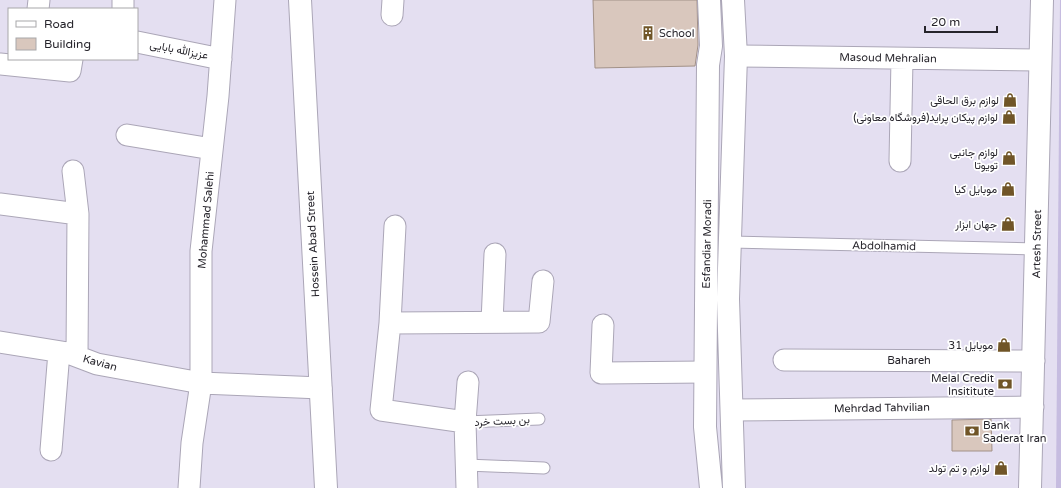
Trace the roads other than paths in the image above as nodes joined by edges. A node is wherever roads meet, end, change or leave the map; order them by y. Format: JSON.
{"nodes":[{"id":1,"x":225,"y":0,"type":"edge"},
{"id":2,"x":300,"y":0,"type":"edge"},
{"id":3,"x":709,"y":0,"type":"edge"},
{"id":4,"x":733,"y":0,"type":"edge"},
{"id":5,"x":1042,"y":0,"type":"edge"},
{"id":6,"x":138,"y":42,"type":"edge"},
{"id":7,"x":736,"y":56,"type":"junction"},
{"id":8,"x":221,"y":59,"type":"junction"},
{"id":9,"x":902,"y":59,"type":"junction"},
{"id":10,"x":72,"y":60,"type":"edge"},
{"id":11,"x":1040,"y":60,"type":"junction"},
{"id":12,"x":30,"y":63,"type":"edge"},
{"id":13,"x":0,"y":64,"type":"edge"},
{"id":14,"x":126,"y":135,"type":"dead end"},
{"id":15,"x":212,"y":149,"type":"junction"},
{"id":16,"x":900,"y":161,"type":"dead end"},
{"id":17,"x":73,"y":171,"type":"dead end"},
{"id":18,"x":0,"y":204,"type":"edge"},
{"id":19,"x":78,"y":214,"type":"junction"},
{"id":20,"x":395,"y":226,"type":"dead end"},
{"id":21,"x":731,"y":242,"type":"junction"},
{"id":22,"x":1037,"y":249,"type":"junction"},
{"id":23,"x":495,"y":254,"type":"dead end"},
{"id":24,"x":543,"y":281,"type":"dead end"},
{"id":25,"x":492,"y":322,"type":"junction"},
{"id":26,"x":390,"y":323,"type":"junction"},
{"id":27,"x":602,"y":325,"type":"dead end"},
{"id":28,"x":0,"y":342,"type":"edge"},
{"id":29,"x":68,"y":354,"type":"junction"},
{"id":30,"x":784,"y":360,"type":"dead end"},
{"id":31,"x":1034,"y":361,"type":"junction"},
{"id":32,"x":705,"y":372,"type":"junction"},
{"id":33,"x":468,"y":382,"type":"dead end"},
{"id":34,"x":201,"y":383,"type":"junction"},
{"id":35,"x":321,"y":388,"type":"junction"},
{"id":36,"x":1033,"y":407,"type":"junction"},
{"id":37,"x":732,"y":410,"type":"junction"},
{"id":38,"x":539,"y":419,"type":"dead end"},
{"id":39,"x":465,"y":422,"type":"junction"},
{"id":40,"x":51,"y":450,"type":"dead end"},
{"id":41,"x":466,"y":465,"type":"junction"},
{"id":42,"x":544,"y":468,"type":"dead end"},
{"id":43,"x":189,"y":488,"type":"edge"},
{"id":44,"x":326,"y":488,"type":"edge"},
{"id":45,"x":467,"y":488,"type":"edge"},
{"id":46,"x":711,"y":488,"type":"edge"},
{"id":47,"x":734,"y":488,"type":"edge"},
{"id":48,"x":1030,"y":488,"type":"edge"}],
"edges":[{"from":1,"to":8,"type":"street","name":"Mohammad Salehi"},
{"from":2,"to":35,"type":"main road","name":"Hossein Abad Street"},
{"from":3,"to":32,"type":"main road","name":"Esfandiar Moradi"},
{"from":4,"to":7,"type":"main road","name":"Esfandiar Moradi"},
{"from":5,"to":11,"type":"main road","name":"Artesh Street"},
{"from":6,"to":8,"type":"street","name":"عزیزالله بابایی"},
{"from":7,"to":9,"type":"street","name":"Masoud Mehralian"},
{"from":7,"to":21,"type":"main road","name":"Esfandiar Moradi"},
{"from":8,"to":15,"type":"street","name":"Mohammad Salehi"},
{"from":9,"to":11,"type":"street","name":"Masoud Mehralian"},
{"from":9,"to":16,"type":"street"},
{"from":10,"to":12,"type":"street"},
{"from":11,"to":22,"type":"main road","name":"Artesh Street"},
{"from":12,"to":13,"type":"street"},
{"from":14,"to":15,"type":"street"},
{"from":15,"to":34,"type":"street","name":"Mohammad Salehi"},
{"from":17,"to":19,"type":"street"},
{"from":18,"to":19,"type":"street"},
{"from":19,"to":29,"type":"street"},
{"from":20,"to":26,"type":"street"},
{"from":21,"to":22,"type":"lane","name":"Abdolhamid"},
{"from":21,"to":37,"type":"main road","name":"Esfandiar Moradi"},
{"from":22,"to":31,"type":"main road","name":"Artesh Street"},
{"from":23,"to":25,"type":"street"},
{"from":24,"to":25,"type":"street"},
{"from":25,"to":26,"type":"street"},
{"from":26,"to":39,"type":"street"},
{"from":27,"to":32,"type":"street"},
{"from":28,"to":29,"type":"street","name":"Kavian"},
{"from":29,"to":34,"type":"street","name":"Kavian"},
{"from":29,"to":40,"type":"street"},
{"from":30,"to":31,"type":"street","name":"Bahareh"},
{"from":31,"to":36,"type":"main road","name":"Artesh Street"},
{"from":32,"to":46,"type":"main road","name":"Esfandiar Moradi"},
{"from":33,"to":39,"type":"street"},
{"from":34,"to":35,"type":"street","name":"Kavian"},
{"from":34,"to":43,"type":"street","name":"Mohammad Salehi"},
{"from":35,"to":44,"type":"main road","name":"Hossein Abad Street"},
{"from":36,"to":37,"type":"street","name":"Mehrdad Tahvilian"},
{"from":36,"to":48,"type":"main road","name":"Artesh Street"},
{"from":37,"to":47,"type":"main road","name":"Esfandiar Moradi"},
{"from":38,"to":39,"type":"lane","name":"بن بست خرد"},
{"from":39,"to":41,"type":"street"},
{"from":41,"to":42,"type":"lane"},
{"from":41,"to":45,"type":"street"}]}
